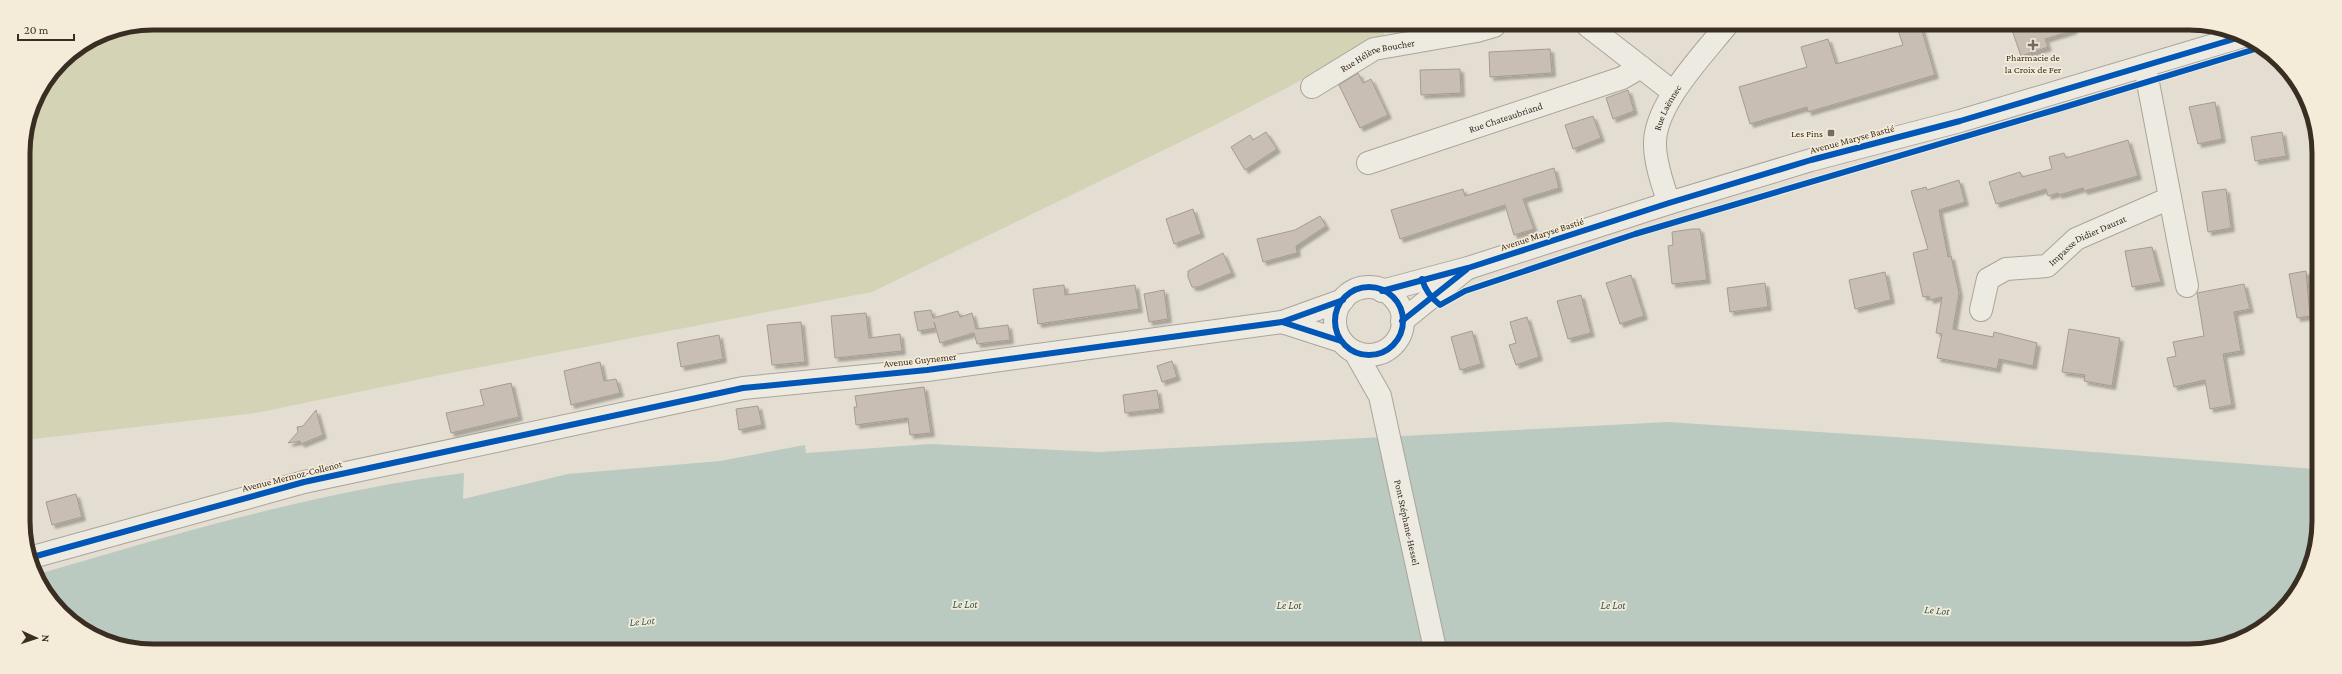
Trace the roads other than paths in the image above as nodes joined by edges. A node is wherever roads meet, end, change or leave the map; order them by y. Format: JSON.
{"nodes":[{"id":1,"x":1480,"y":30,"type":"edge"},
{"id":2,"x":1593,"y":30,"type":"edge"},
{"id":3,"x":1723,"y":30,"type":"edge"},
{"id":4,"x":2232,"y":38,"type":"edge"},
{"id":5,"x":1642,"y":67,"type":"junction"},
{"id":6,"x":2145,"y":67,"type":"junction"},
{"id":7,"x":1312,"y":87,"type":"dead end"},
{"id":8,"x":1673,"y":92,"type":"junction"},
{"id":9,"x":1368,"y":163,"type":"dead end"},
{"id":10,"x":2170,"y":198,"type":"junction"},
{"id":11,"x":1669,"y":203,"type":"junction"},
{"id":12,"x":1468,"y":268,"type":"junction"},
{"id":13,"x":2187,"y":286,"type":"dead end"},
{"id":14,"x":1382,"y":291,"type":"junction"},
{"id":15,"x":1343,"y":300,"type":"junction"},
{"id":16,"x":1981,"y":310,"type":"dead end"},
{"id":17,"x":1402,"y":321,"type":"junction"},
{"id":18,"x":1282,"y":322,"type":"junction"},
{"id":19,"x":1348,"y":347,"type":"junction"},
{"id":20,"x":1388,"y":349,"type":"junction"},
{"id":21,"x":1376,"y":373,"type":"junction"},
{"id":22,"x":563,"y":426,"type":"joint"},
{"id":23,"x":36,"y":556,"type":"edge"},
{"id":24,"x":1433,"y":644,"type":"edge"}],
"edges":[{"from":1,"to":7,"type":"street","name":"Rue Hélène Boucher"},
{"from":2,"to":5,"type":"street"},
{"from":3,"to":8,"type":"street","name":"Rue Laënnec"},
{"from":4,"to":6,"type":"street","name":"Avenue Maryse Bastié"},
{"from":5,"to":8,"type":"street"},
{"from":5,"to":9,"type":"street","name":"Rue Chateaubriand"},
{"from":6,"to":10,"type":"street"},
{"from":6,"to":11,"type":"street","name":"Avenue Maryse Bastié"},
{"from":8,"to":11,"type":"street","name":"Rue Laënnec"},
{"from":10,"to":13,"type":"street"},
{"from":10,"to":16,"type":"street","name":"Impasse Didier Daurat"},
{"from":11,"to":12,"type":"street","name":"Avenue Maryse Bastié"},
{"from":12,"to":14,"type":"street","name":"Avenue Maryse Bastié"},
{"from":12,"to":17,"type":"street","name":"Avenue Maryse Bastié"},
{"from":14,"to":15,"type":"street"},
{"from":14,"to":17,"type":"street"},
{"from":15,"to":18,"type":"street","name":"Avenue Guynemer"},
{"from":15,"to":19,"type":"street"},
{"from":17,"to":20,"type":"street"},
{"from":18,"to":19,"type":"street","name":"Avenue Guynemer"},
{"from":18,"to":22,"type":"street","name":"Avenue Guynemer"},
{"from":19,"to":20,"type":"street"},
{"from":19,"to":21,"type":"street"},
{"from":20,"to":21,"type":"street","name":"Pont Stéphane-Hessel"},
{"from":21,"to":24,"type":"street","name":"Pont Stéphane-Hessel"},
{"from":22,"to":23,"type":"street","name":"Avenue Mermoz-Collenot"}]}
